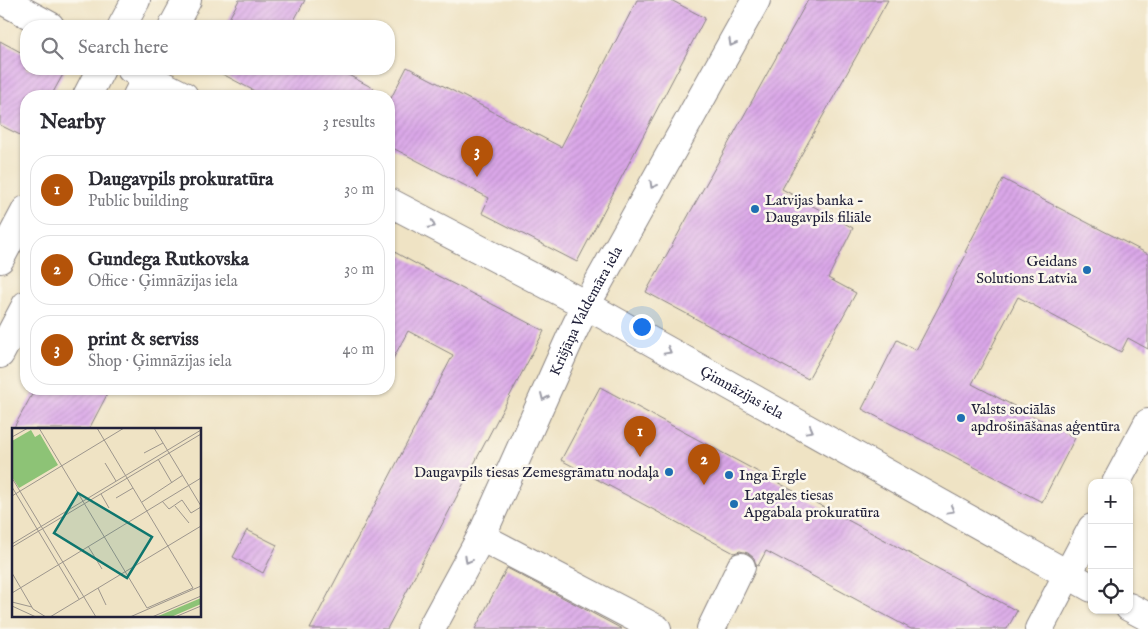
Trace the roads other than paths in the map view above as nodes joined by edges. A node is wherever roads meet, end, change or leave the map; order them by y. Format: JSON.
{"nodes":[{"id":1,"x":2,"y":0,"type":"edge"},
{"id":2,"x":136,"y":0,"type":"edge"},
{"id":3,"x":187,"y":0,"type":"edge"},
{"id":4,"x":756,"y":0,"type":"edge"},
{"id":5,"x":39,"y":20,"type":"edge"},
{"id":6,"x":125,"y":20,"type":"edge"},
{"id":7,"x":176,"y":20,"type":"edge"},
{"id":8,"x":98,"y":75,"type":"edge"},
{"id":9,"x":141,"y":78,"type":"edge"},
{"id":10,"x":90,"y":90,"type":"edge"},
{"id":11,"x":170,"y":90,"type":"edge"},
{"id":12,"x":395,"y":205,"type":"edge"},
{"id":13,"x":20,"y":221,"type":"edge"},
{"id":14,"x":0,"y":259,"type":"edge"},
{"id":15,"x":586,"y":305,"type":"junction"},
{"id":16,"x":20,"y":316,"type":"edge"},
{"id":17,"x":0,"y":354,"type":"edge"},
{"id":18,"x":1148,"y":424,"type":"edge"},
{"id":19,"x":1118,"y":479,"type":"edge"},
{"id":20,"x":1088,"y":536,"type":"edge"},
{"id":21,"x":481,"y":537,"type":"junction"},
{"id":22,"x":740,"y":567,"type":"dead end"},
{"id":23,"x":1067,"y":575,"type":"junction"},
{"id":24,"x":1088,"y":586,"type":"edge"},
{"id":25,"x":1133,"y":609,"type":"edge"},
{"id":26,"x":1148,"y":617,"type":"edge"},
{"id":27,"x":430,"y":629,"type":"edge"},
{"id":28,"x":657,"y":629,"type":"edge"},
{"id":29,"x":711,"y":629,"type":"edge"},
{"id":30,"x":1039,"y":629,"type":"edge"}],
"edges":[{"from":1,"to":5,"type":"street"},
{"from":2,"to":6,"type":"street"},
{"from":3,"to":7,"type":"street"},
{"from":4,"to":15,"type":"street","name":"Krišjāņa Valdemāra iela","one_way":true},
{"from":8,"to":10,"type":"street"},
{"from":9,"to":11,"type":"street"},
{"from":12,"to":15,"type":"street","name":"Ģimnāzijas iela","one_way":true},
{"from":13,"to":14,"type":"street"},
{"from":15,"to":21,"type":"street","name":"Krišjāņa Valdemāra iela","one_way":true},
{"from":15,"to":23,"type":"street","name":"Ģimnāzijas iela","one_way":true},
{"from":16,"to":17,"type":"street"},
{"from":18,"to":19,"type":"street"},
{"from":20,"to":23,"type":"street"},
{"from":21,"to":27,"type":"street","name":"Krišjāņa Valdemāra iela","one_way":true},
{"from":21,"to":28,"type":"street"},
{"from":22,"to":29,"type":"street"},
{"from":23,"to":24,"type":"street","name":"Ģimnāzijas iela"},
{"from":23,"to":30,"type":"street"},
{"from":25,"to":26,"type":"street"}]}
